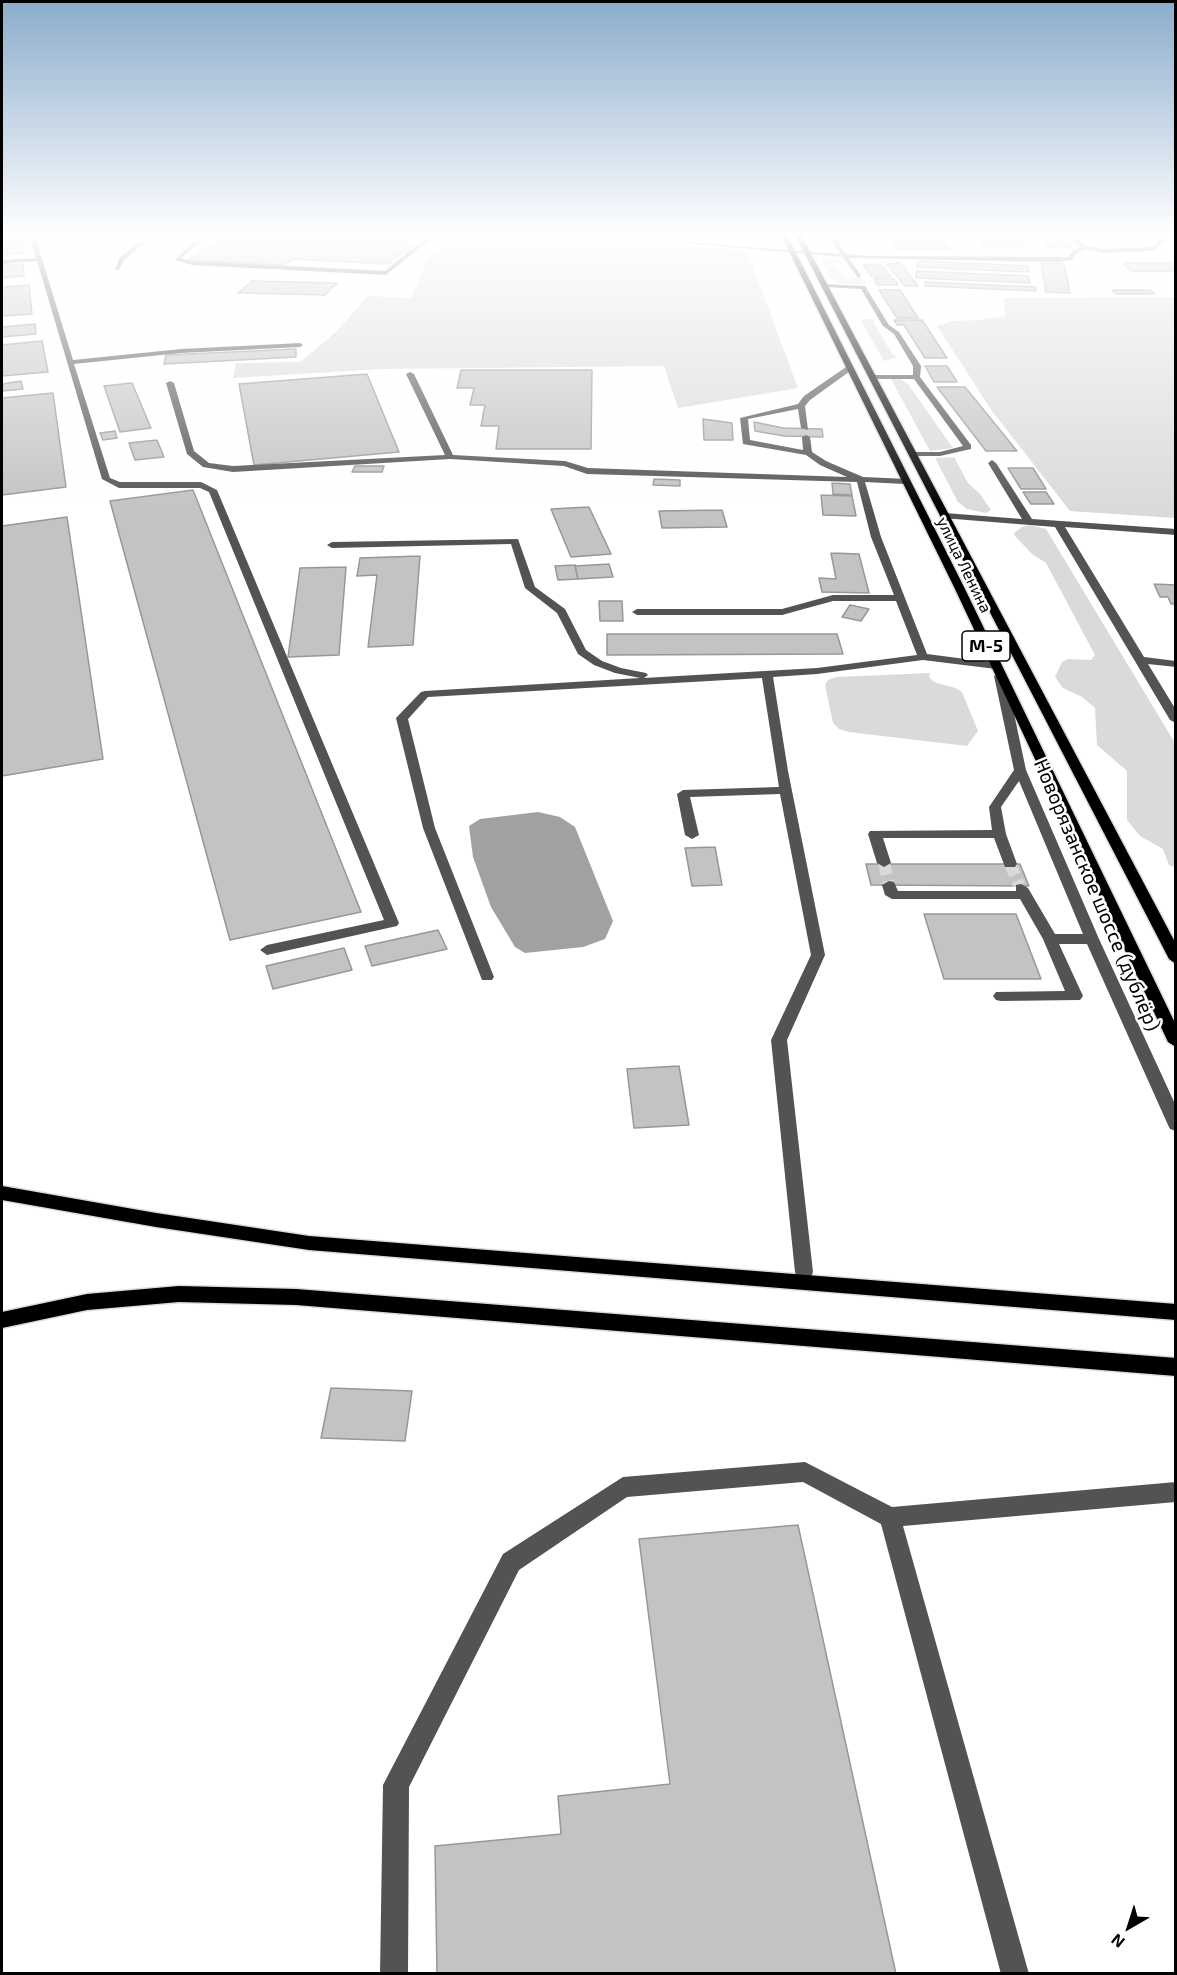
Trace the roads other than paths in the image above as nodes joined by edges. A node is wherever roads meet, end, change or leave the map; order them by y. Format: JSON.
{"nodes":[{"id":1,"x":59,"y":325,"type":"edge"},
{"id":2,"x":828,"y":325,"type":"edge"},
{"id":3,"x":846,"y":325,"type":"edge"},
{"id":4,"x":886,"y":325,"type":"edge"},
{"id":5,"x":300,"y":345,"type":"dead end"},
{"id":6,"x":71,"y":366,"type":"junction"},
{"id":7,"x":849,"y":369,"type":"junction"},
{"id":8,"x":410,"y":374,"type":"dead end"},
{"id":9,"x":873,"y":377,"type":"junction"},
{"id":10,"x":916,"y":377,"type":"junction"},
{"id":11,"x":170,"y":383,"type":"dead end"},
{"id":12,"x":801,"y":406,"type":"junction"},
{"id":13,"x":808,"y":453,"type":"junction"},
{"id":14,"x":914,"y":454,"type":"junction"},
{"id":15,"x":450,"y":457,"type":"junction"},
{"id":16,"x":992,"y":463,"type":"dead end"},
{"id":17,"x":860,"y":479,"type":"junction"},
{"id":18,"x":905,"y":481,"type":"junction"},
{"id":19,"x":945,"y":516,"type":"junction"},
{"id":20,"x":1029,"y":522,"type":"junction"},
{"id":21,"x":1058,"y":524,"type":"junction"},
{"id":22,"x":1176,"y":532,"type":"edge"},
{"id":23,"x":332,"y":545,"type":"dead end"},
{"id":24,"x":900,"y":598,"type":"junction"},
{"id":25,"x":637,"y":612,"type":"dead end"},
{"id":26,"x":923,"y":657,"type":"junction"},
{"id":27,"x":1139,"y":660,"type":"junction"},
{"id":28,"x":1176,"y":663,"type":"edge"},
{"id":29,"x":998,"y":671,"type":"junction"},
{"id":30,"x":767,"y":674,"type":"junction"},
{"id":31,"x":675,"y":680,"type":"junction"},
{"id":32,"x":1176,"y":720,"type":"edge"},
{"id":33,"x":1020,"y":770,"type":"junction"},
{"id":34,"x":786,"y":790,"type":"junction"},
{"id":35,"x":999,"y":834,"type":"junction"},
{"id":36,"x":692,"y":835,"type":"dead end"},
{"id":37,"x":884,"y":864,"type":"tunnel mouth"},
{"id":38,"x":1011,"y":864,"type":"tunnel mouth"},
{"id":39,"x":889,"y":885,"type":"dead end"},
{"id":40,"x":1050,"y":939,"type":"junction"},
{"id":41,"x":1092,"y":939,"type":"junction"},
{"id":42,"x":267,"y":950,"type":"dead end"},
{"id":43,"x":1176,"y":959,"type":"edge"},
{"id":44,"x":487,"y":977,"type":"dead end"},
{"id":45,"x":1001,"y":996,"type":"dead end"},
{"id":46,"x":1176,"y":1042,"type":"edge"},
{"id":47,"x":1176,"y":1125,"type":"edge"},
{"id":48,"x":2,"y":1193,"type":"edge"},
{"id":49,"x":804,"y":1272,"type":"dead end"},
{"id":50,"x":1176,"y":1312,"type":"edge"},
{"id":51,"x":2,"y":1320,"type":"edge"},
{"id":52,"x":1176,"y":1367,"type":"edge"},
{"id":53,"x":1176,"y":1492,"type":"edge"},
{"id":54,"x":890,"y":1517,"type":"junction"},
{"id":55,"x":394,"y":1974,"type":"edge"},
{"id":56,"x":1015,"y":1974,"type":"edge"}],
"edges":[{"from":1,"to":6,"type":"street"},
{"from":2,"to":7,"type":"main road","name":"улица Ленина","number":"М-5"},
{"from":3,"to":9,"type":"main road","name":"улица Ленина","number":"М-5"},
{"from":4,"to":10,"type":"street"},
{"from":5,"to":6,"type":"street"},
{"from":6,"to":42,"type":"street"},
{"from":7,"to":12,"type":"street"},
{"from":7,"to":18,"type":"main road","name":"улица Ленина","number":"М-5"},
{"from":8,"to":15,"type":"street"},
{"from":9,"to":10,"type":"street"},
{"from":9,"to":14,"type":"main road","name":"улица Ленина","number":"М-5"},
{"from":10,"to":14,"type":"street"},
{"from":11,"to":15,"type":"street"},
{"from":12,"to":13,"type":"street"},
{"from":12,"to":13,"type":"street"},
{"from":13,"to":17,"type":"street"},
{"from":14,"to":19,"type":"main road","name":"улица Ленина","number":"М-5"},
{"from":15,"to":17,"type":"street"},
{"from":16,"to":20,"type":"street"},
{"from":17,"to":18,"type":"street"},
{"from":17,"to":24,"type":"street"},
{"from":18,"to":29,"type":"main road","name":"улица Ленина","number":"М-5"},
{"from":19,"to":20,"type":"street"},
{"from":19,"to":43,"type":"main road","name":"улица Ленина","number":"М-5"},
{"from":20,"to":21,"type":"street"},
{"from":21,"to":22,"type":"street"},
{"from":21,"to":27,"type":"street"},
{"from":23,"to":31,"type":"street"},
{"from":24,"to":25,"type":"street"},
{"from":24,"to":26,"type":"street"},
{"from":26,"to":29,"type":"street"},
{"from":26,"to":30,"type":"street"},
{"from":27,"to":28,"type":"street"},
{"from":27,"to":32,"type":"street"},
{"from":29,"to":33,"type":"street","name":"Новорязанское шоссе (дублёр)"},
{"from":29,"to":46,"type":"main road","name":"улица Ленина","number":"М-5"},
{"from":30,"to":31,"type":"street"},
{"from":30,"to":34,"type":"street"},
{"from":31,"to":44,"type":"street"},
{"from":33,"to":35,"type":"street"},
{"from":33,"to":41,"type":"street","name":"Новорязанское шоссе (дублёр)"},
{"from":34,"to":36,"type":"street"},
{"from":34,"to":49,"type":"street"},
{"from":35,"to":37,"type":"street"},
{"from":35,"to":38,"type":"street"},
{"from":39,"to":40,"type":"street"},
{"from":40,"to":41,"type":"street"},
{"from":40,"to":45,"type":"street"},
{"from":41,"to":47,"type":"street","name":"Новорязанское шоссе (дублёр)"},
{"from":48,"to":50,"type":"main road"},
{"from":51,"to":52,"type":"main road"},
{"from":53,"to":54,"type":"street"},
{"from":54,"to":55,"type":"street"},
{"from":54,"to":56,"type":"street"}]}
